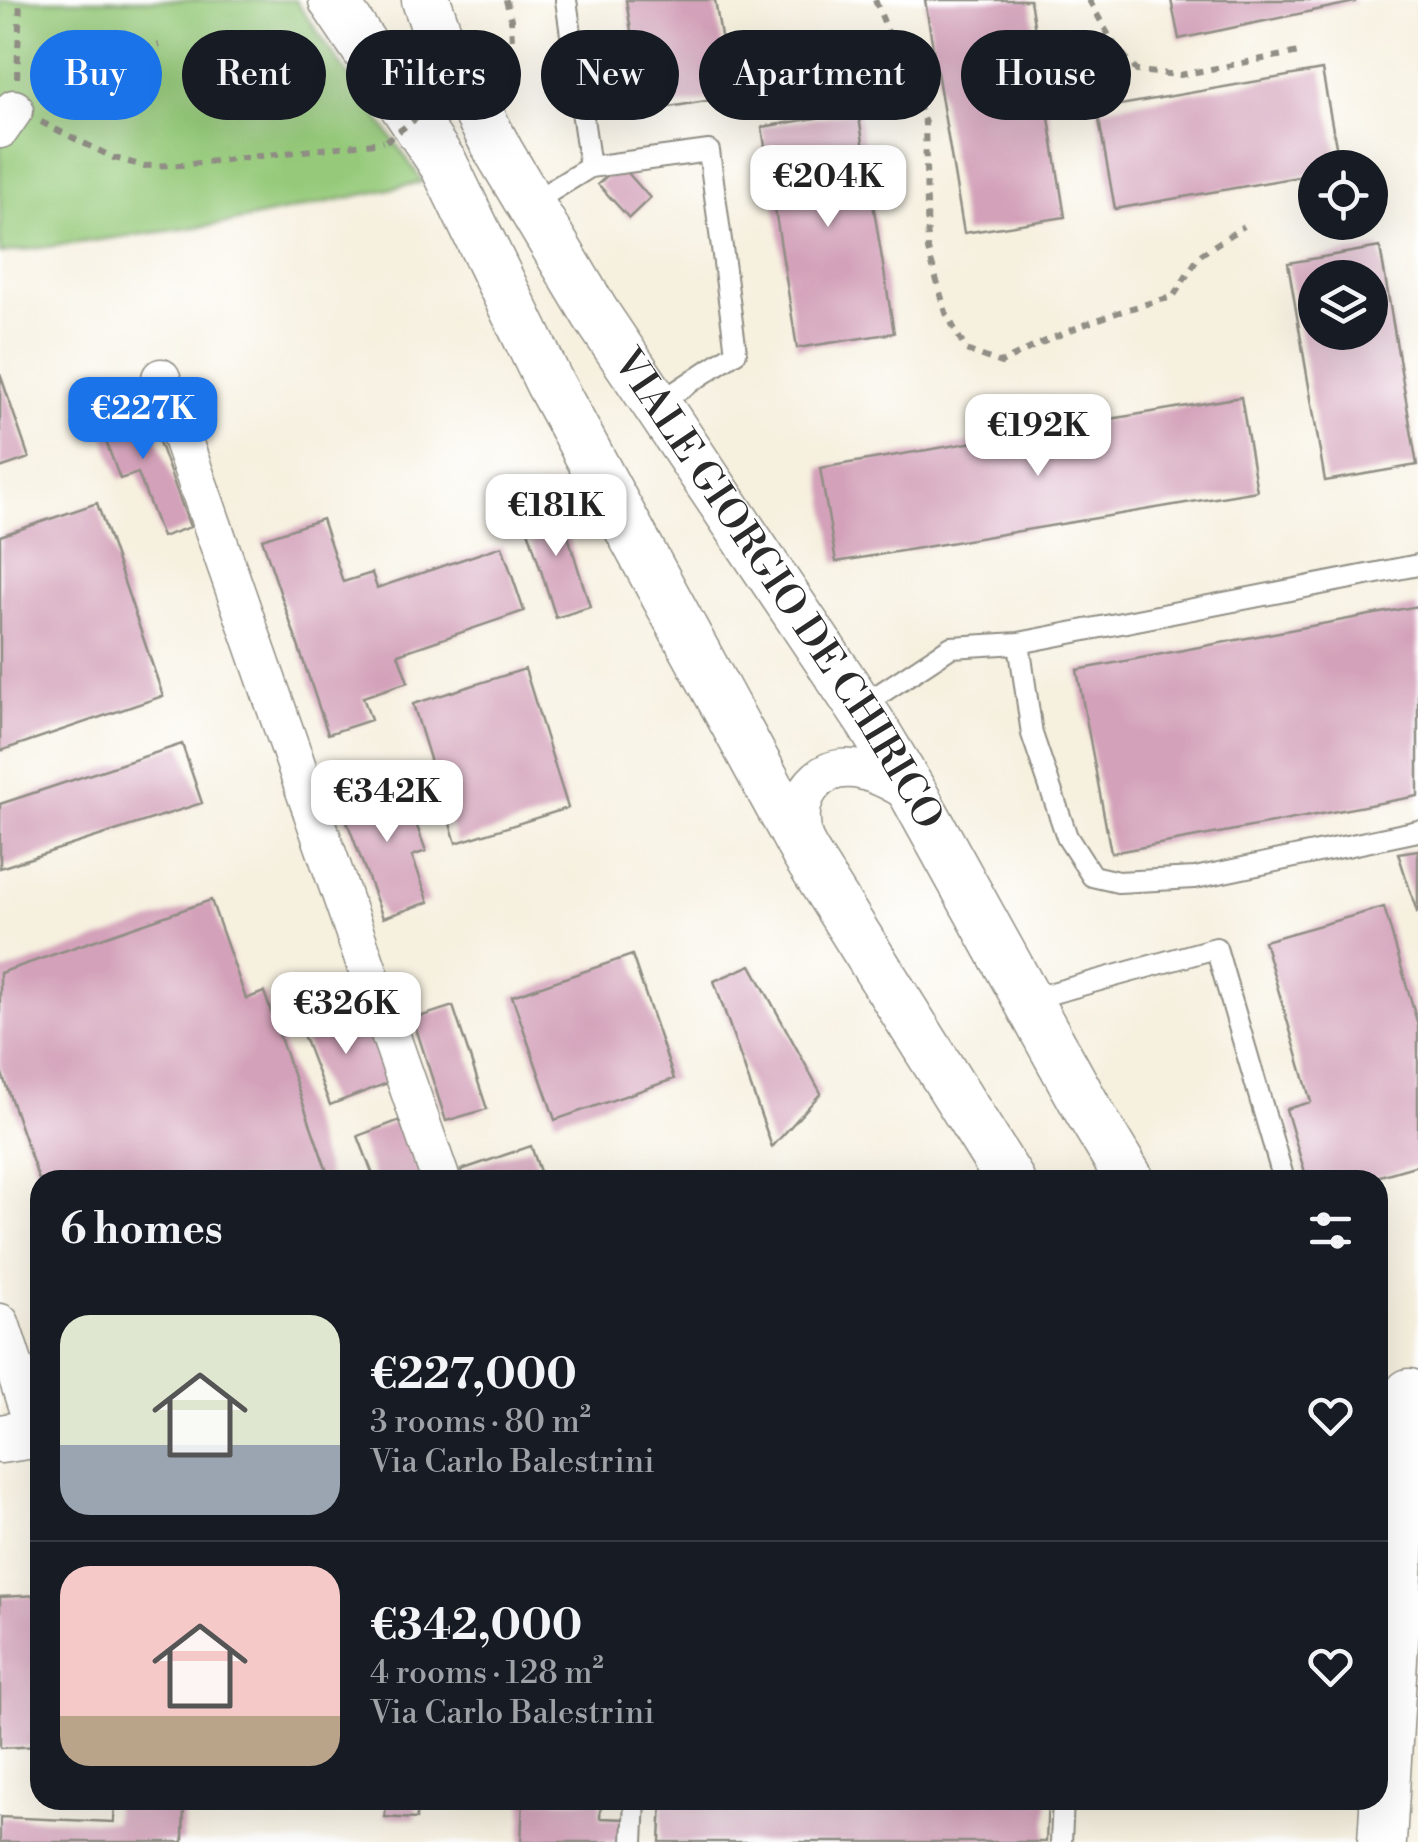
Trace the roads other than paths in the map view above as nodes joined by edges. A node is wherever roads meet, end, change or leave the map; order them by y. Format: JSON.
{"nodes":[{"id":1,"x":333,"y":0,"type":"edge"},
{"id":2,"x":426,"y":0,"type":"edge"},
{"id":3,"x":566,"y":0,"type":"edge"},
{"id":4,"x":590,"y":167,"type":"junction"},
{"id":5,"x":530,"y":204,"type":"junction"},
{"id":6,"x":161,"y":378,"type":"dead end"},
{"id":7,"x":656,"y":405,"type":"junction"},
{"id":8,"x":1418,"y":564,"type":"edge"},
{"id":9,"x":1019,"y":643,"type":"junction"},
{"id":10,"x":860,"y":707,"type":"junction"},
{"id":11,"x":914,"y":795,"type":"junction"},
{"id":12,"x":1418,"y":831,"type":"edge"},
{"id":13,"x":806,"y":853,"type":"junction"},
{"id":14,"x":1027,"y":1000,"type":"junction"},
{"id":15,"x":438,"y":1170,"type":"edge"},
{"id":16,"x":1004,"y":1170,"type":"edge"},
{"id":17,"x":1124,"y":1170,"type":"edge"},
{"id":18,"x":1281,"y":1170,"type":"edge"},
{"id":19,"x":0,"y":1323,"type":"edge"},
{"id":20,"x":1401,"y":1392,"type":"edge"},
{"id":21,"x":25,"y":1435,"type":"edge"},
{"id":22,"x":1406,"y":1612,"type":"edge"},
{"id":23,"x":1388,"y":1796,"type":"edge"},
{"id":24,"x":635,"y":1810,"type":"edge"},
{"id":25,"x":1063,"y":1810,"type":"edge"},
{"id":26,"x":1386,"y":1810,"type":"edge"},
{"id":27,"x":633,"y":1842,"type":"edge"},
{"id":28,"x":1061,"y":1842,"type":"edge"},
{"id":29,"x":1382,"y":1842,"type":"edge"}],
"edges":[{"from":1,"to":13,"type":"street","name":"VIALE GIORGIO DE CHIRICO"},
{"from":2,"to":5,"type":"street","name":"VIALE GIORGIO DE CHIRICO"},
{"from":3,"to":4,"type":"lane"},
{"from":4,"to":5,"type":"lane"},
{"from":4,"to":7,"type":"lane"},
{"from":5,"to":7,"type":"street","name":"VIALE GIORGIO DE CHIRICO"},
{"from":6,"to":15,"type":"street"},
{"from":7,"to":10,"type":"street","name":"VIALE GIORGIO DE CHIRICO"},
{"from":8,"to":9,"type":"lane"},
{"from":9,"to":10,"type":"lane"},
{"from":9,"to":12,"type":"lane"},
{"from":10,"to":11,"type":"street","name":"VIALE GIORGIO DE CHIRICO"},
{"from":11,"to":13,"type":"street"},
{"from":11,"to":14,"type":"street","name":"VIALE GIORGIO DE CHIRICO"},
{"from":13,"to":16,"type":"street","name":"VIALE GIORGIO DE CHIRICO"},
{"from":14,"to":17,"type":"street","name":"VIALE GIORGIO DE CHIRICO"},
{"from":14,"to":18,"type":"lane"},
{"from":19,"to":21,"type":"street"},
{"from":20,"to":22,"type":"street"},
{"from":22,"to":23,"type":"street"},
{"from":24,"to":27,"type":"lane"},
{"from":25,"to":28,"type":"lane"},
{"from":26,"to":29,"type":"street"}]}
